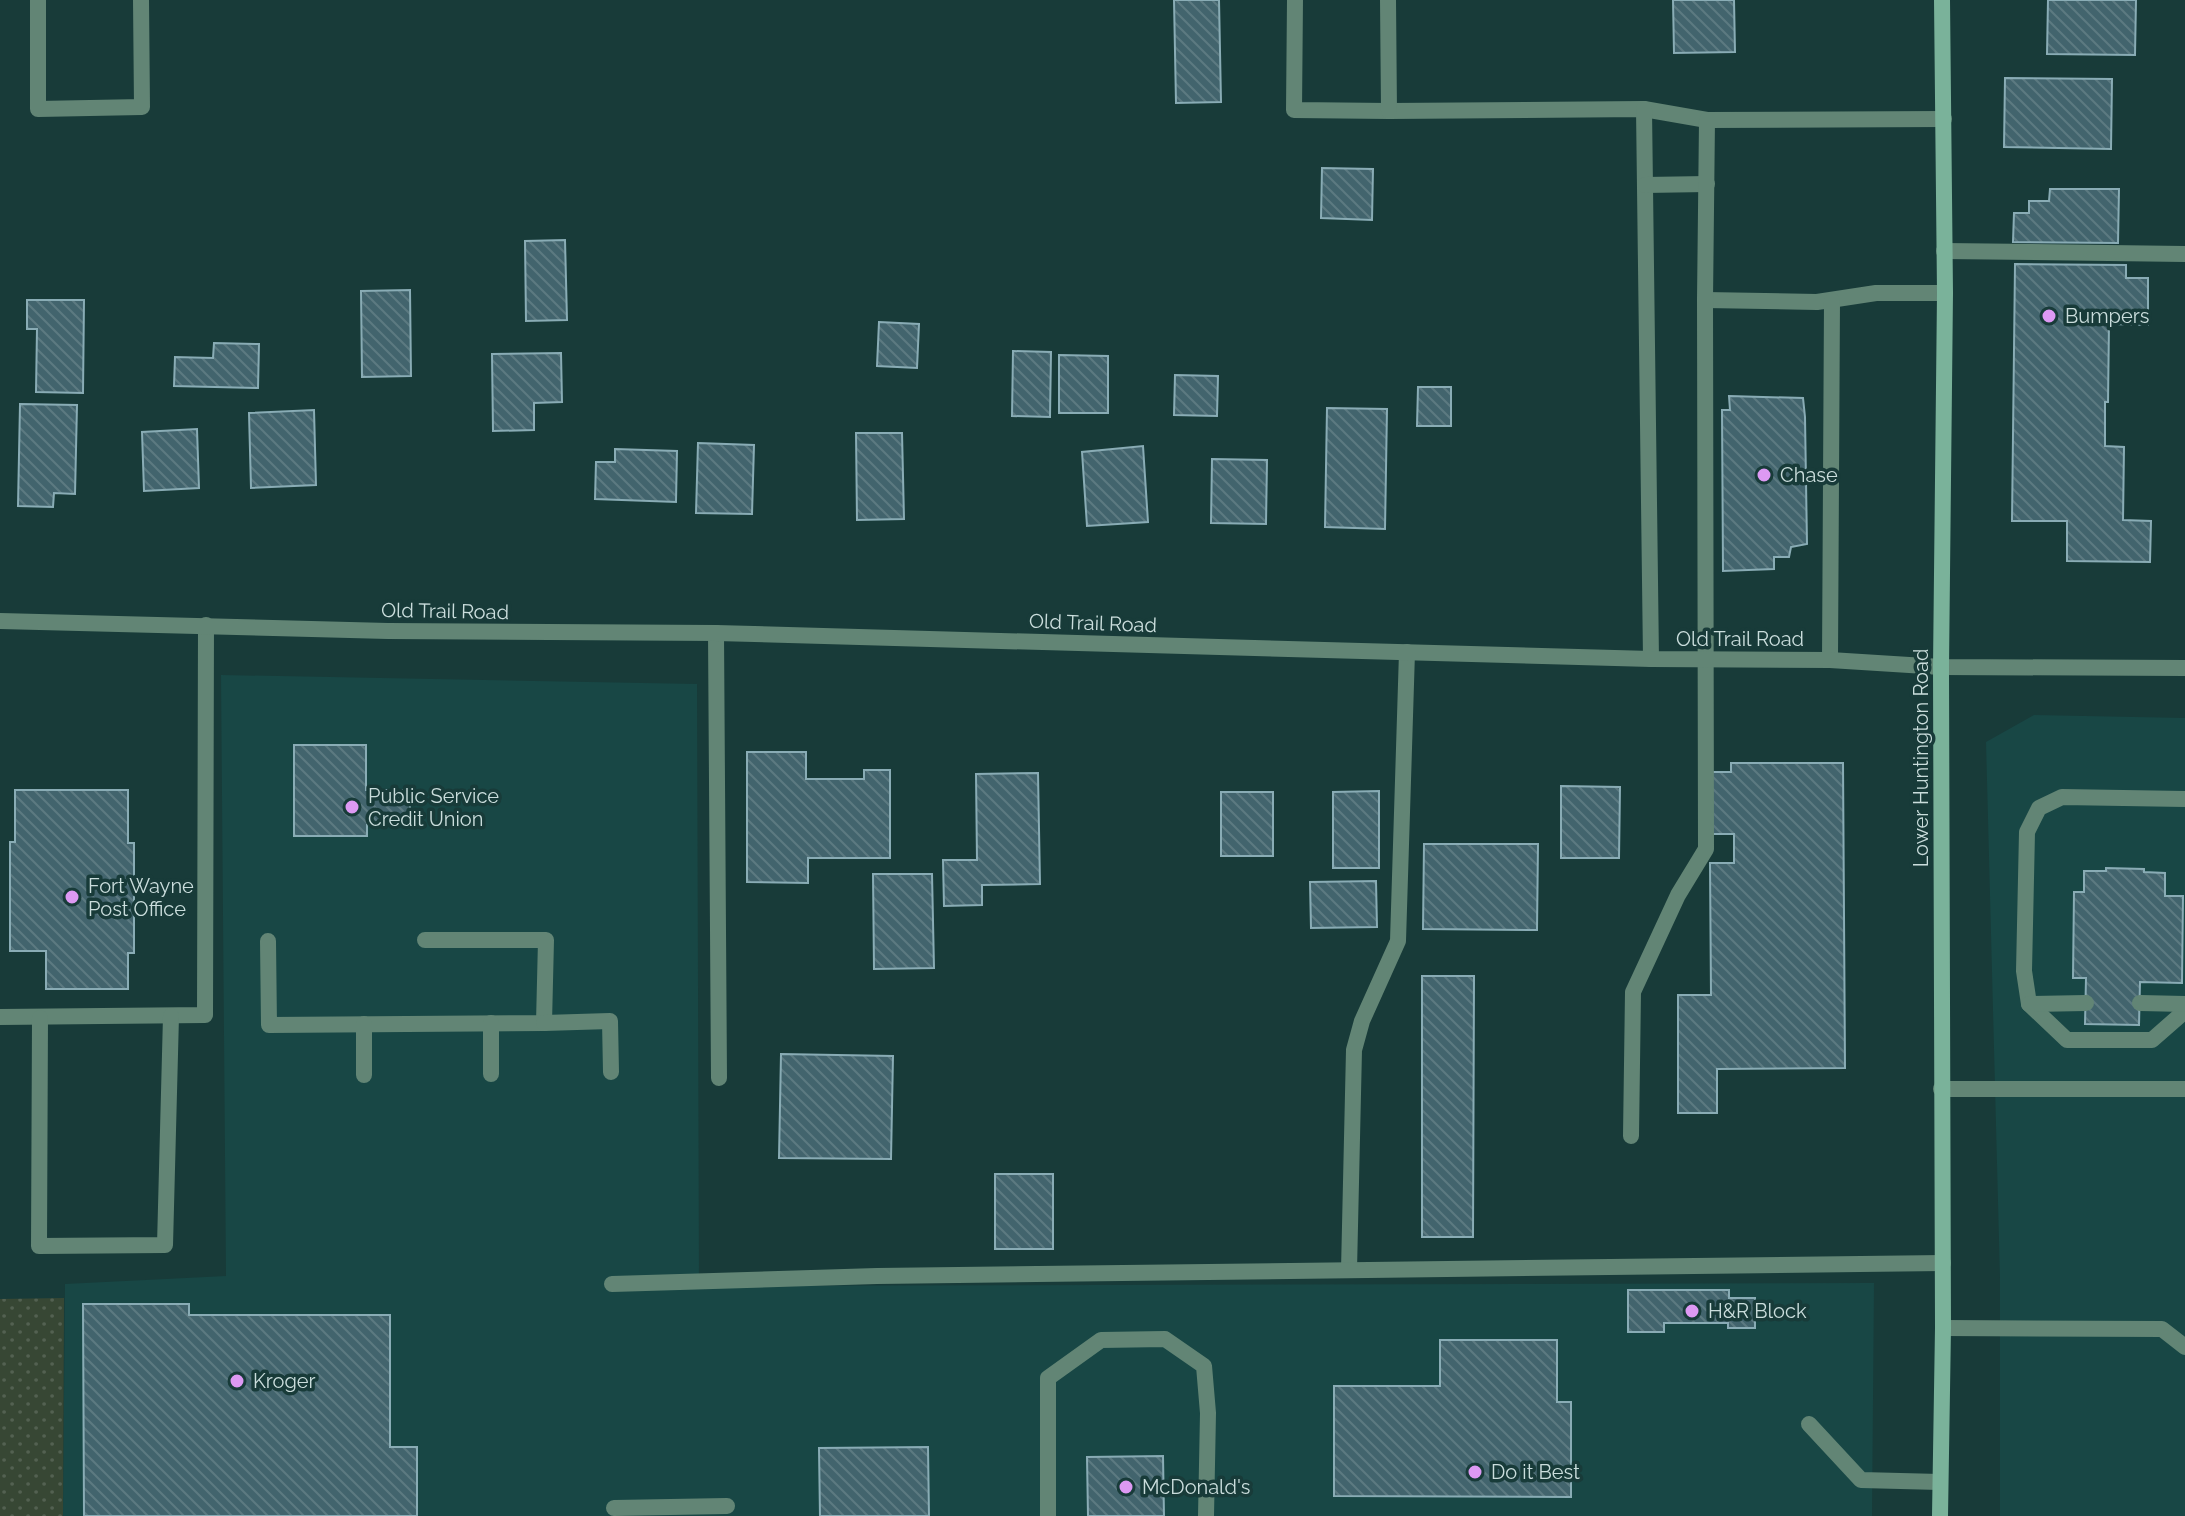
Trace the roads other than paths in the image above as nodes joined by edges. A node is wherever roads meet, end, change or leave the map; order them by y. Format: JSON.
{"nodes":[{"id":1,"x":38,"y":0,"type":"edge"},
{"id":2,"x":141,"y":0,"type":"edge"},
{"id":3,"x":1295,"y":0,"type":"edge"},
{"id":4,"x":1388,"y":0,"type":"edge"},
{"id":5,"x":1942,"y":0,"type":"edge"},
{"id":6,"x":1644,"y":109,"type":"junction"},
{"id":7,"x":1389,"y":111,"type":"junction"},
{"id":8,"x":1944,"y":119,"type":"junction"},
{"id":9,"x":1707,"y":120,"type":"junction"},
{"id":10,"x":1707,"y":184,"type":"junction"},
{"id":11,"x":1645,"y":185,"type":"junction"},
{"id":12,"x":1944,"y":251,"type":"junction"},
{"id":13,"x":2185,"y":254,"type":"edge"},
{"id":14,"x":1945,"y":293,"type":"junction"},
{"id":15,"x":1705,"y":300,"type":"junction"},
{"id":16,"x":1832,"y":301,"type":"junction"},
{"id":17,"x":0,"y":621,"type":"edge"},
{"id":18,"x":206,"y":625,"type":"junction"},
{"id":19,"x":716,"y":633,"type":"junction"},
{"id":20,"x":1407,"y":652,"type":"junction"},
{"id":21,"x":1651,"y":659,"type":"junction"},
{"id":22,"x":1705,"y":659,"type":"junction"},
{"id":23,"x":1830,"y":660,"type":"junction"},
{"id":24,"x":1941,"y":667,"type":"junction"},
{"id":25,"x":2185,"y":668,"type":"edge"},
{"id":26,"x":2185,"y":799,"type":"edge"},
{"id":27,"x":425,"y":940,"type":"dead end"},
{"id":28,"x":268,"y":941,"type":"dead end"},
{"id":29,"x":2086,"y":1003,"type":"dead end"},
{"id":30,"x":2140,"y":1003,"type":"dead end"},
{"id":31,"x":2029,"y":1004,"type":"junction"},
{"id":32,"x":2185,"y":1004,"type":"edge"},
{"id":33,"x":2185,"y":1011,"type":"edge"},
{"id":34,"x":171,"y":1016,"type":"junction"},
{"id":35,"x":0,"y":1017,"type":"edge"},
{"id":36,"x":40,"y":1018,"type":"junction"},
{"id":37,"x":491,"y":1023,"type":"junction"},
{"id":38,"x":544,"y":1023,"type":"junction"},
{"id":39,"x":364,"y":1024,"type":"junction"},
{"id":40,"x":611,"y":1072,"type":"dead end"},
{"id":41,"x":491,"y":1074,"type":"dead end"},
{"id":42,"x":364,"y":1075,"type":"dead end"},
{"id":43,"x":719,"y":1078,"type":"dead end"},
{"id":44,"x":1941,"y":1089,"type":"junction"},
{"id":45,"x":2185,"y":1089,"type":"edge"},
{"id":46,"x":1631,"y":1136,"type":"dead end"},
{"id":47,"x":1943,"y":1263,"type":"junction"},
{"id":48,"x":1349,"y":1270,"type":"junction"},
{"id":49,"x":612,"y":1284,"type":"dead end"},
{"id":50,"x":1943,"y":1328,"type":"junction"},
{"id":51,"x":2185,"y":1347,"type":"edge"},
{"id":52,"x":1809,"y":1424,"type":"dead end"},
{"id":53,"x":1940,"y":1482,"type":"junction"},
{"id":54,"x":727,"y":1506,"type":"dead end"},
{"id":55,"x":614,"y":1508,"type":"dead end"},
{"id":56,"x":1048,"y":1516,"type":"edge"},
{"id":57,"x":1206,"y":1516,"type":"edge"},
{"id":58,"x":1940,"y":1516,"type":"edge"}],
"edges":[{"from":1,"to":2,"type":"street"},
{"from":3,"to":7,"type":"street"},
{"from":4,"to":7,"type":"street"},
{"from":5,"to":8,"type":"main road","name":"Lower Huntington Road"},
{"from":6,"to":7,"type":"street"},
{"from":6,"to":9,"type":"street"},
{"from":6,"to":11,"type":"street"},
{"from":8,"to":9,"type":"street"},
{"from":8,"to":12,"type":"main road","name":"Lower Huntington Road"},
{"from":9,"to":10,"type":"street"},
{"from":10,"to":11,"type":"street"},
{"from":10,"to":15,"type":"street"},
{"from":11,"to":21,"type":"street"},
{"from":12,"to":13,"type":"street"},
{"from":12,"to":14,"type":"main road","name":"Lower Huntington Road"},
{"from":14,"to":16,"type":"street"},
{"from":14,"to":24,"type":"main road","name":"Lower Huntington Road"},
{"from":15,"to":16,"type":"street"},
{"from":15,"to":22,"type":"street"},
{"from":16,"to":23,"type":"street"},
{"from":17,"to":18,"type":"street","name":"Old Trail Road"},
{"from":18,"to":19,"type":"street","name":"Old Trail Road"},
{"from":18,"to":34,"type":"street"},
{"from":19,"to":20,"type":"street","name":"Old Trail Road"},
{"from":19,"to":43,"type":"street"},
{"from":20,"to":21,"type":"street","name":"Old Trail Road"},
{"from":20,"to":48,"type":"street"},
{"from":21,"to":22,"type":"street","name":"Old Trail Road"},
{"from":22,"to":23,"type":"street","name":"Old Trail Road"},
{"from":22,"to":46,"type":"street"},
{"from":23,"to":24,"type":"street","name":"Old Trail Road"},
{"from":24,"to":25,"type":"street","name":"Old Trail Road"},
{"from":24,"to":44,"type":"main road","name":"Lower Huntington Road"},
{"from":26,"to":31,"type":"street"},
{"from":27,"to":38,"type":"street"},
{"from":28,"to":39,"type":"street"},
{"from":29,"to":31,"type":"street"},
{"from":30,"to":32,"type":"street"},
{"from":31,"to":33,"type":"street"},
{"from":34,"to":36,"type":"street"},
{"from":34,"to":36,"type":"street"},
{"from":35,"to":36,"type":"street"},
{"from":37,"to":38,"type":"street"},
{"from":37,"to":39,"type":"street"},
{"from":37,"to":41,"type":"street"},
{"from":38,"to":40,"type":"street"},
{"from":39,"to":42,"type":"street"},
{"from":44,"to":45,"type":"street"},
{"from":44,"to":47,"type":"main road","name":"Lower Huntington Road"},
{"from":47,"to":48,"type":"street"},
{"from":47,"to":50,"type":"main road","name":"Lower Huntington Road"},
{"from":48,"to":49,"type":"street"},
{"from":50,"to":51,"type":"street"},
{"from":50,"to":53,"type":"main road","name":"Lower Huntington Road"},
{"from":52,"to":53,"type":"street"},
{"from":53,"to":58,"type":"main road","name":"Lower Huntington Road"},
{"from":54,"to":55,"type":"street"},
{"from":56,"to":57,"type":"street"}]}
